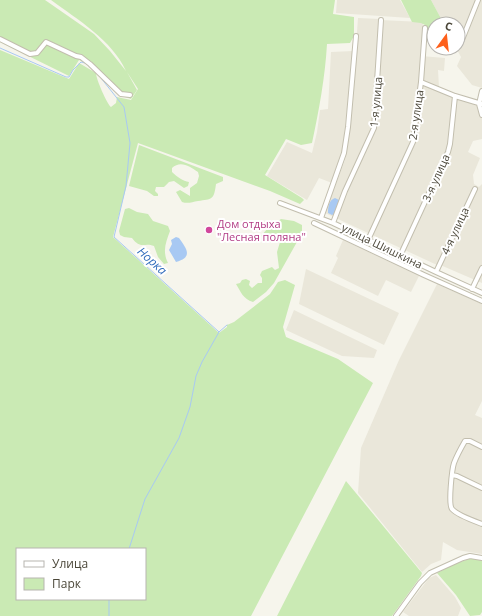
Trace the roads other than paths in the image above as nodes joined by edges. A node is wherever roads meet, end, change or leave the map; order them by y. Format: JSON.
{"nodes":[{"id":1,"x":478,"y":0,"type":"edge"},
{"id":2,"x":381,"y":20,"type":"dead end"},
{"id":3,"x":425,"y":28,"type":"dead end"},
{"id":4,"x":466,"y":30,"type":"edge"},
{"id":5,"x":356,"y":36,"type":"dead end"},
{"id":6,"x":0,"y":39,"type":"edge"},
{"id":7,"x":421,"y":82,"type":"junction"},
{"id":8,"x":482,"y":91,"type":"edge"},
{"id":9,"x":130,"y":95,"type":"dead end"},
{"id":10,"x":455,"y":96,"type":"junction"},
{"id":11,"x":480,"y":104,"type":"edge"},
{"id":12,"x":482,"y":114,"type":"edge"},
{"id":13,"x":475,"y":189,"type":"dead end"},
{"id":14,"x":280,"y":203,"type":"dead end"},
{"id":15,"x":321,"y":218,"type":"junction"},
{"id":16,"x":314,"y":223,"type":"dead end"},
{"id":17,"x":332,"y":223,"type":"junction"},
{"id":18,"x":368,"y":240,"type":"junction"},
{"id":19,"x":400,"y":256,"type":"junction"},
{"id":20,"x":482,"y":268,"type":"edge"},
{"id":21,"x":436,"y":272,"type":"junction"},
{"id":22,"x":472,"y":289,"type":"junction"},
{"id":23,"x":482,"y":293,"type":"edge"},
{"id":24,"x":482,"y":301,"type":"edge"},
{"id":25,"x":482,"y":447,"type":"edge"},
{"id":26,"x":452,"y":475,"type":"junction"},
{"id":27,"x":482,"y":488,"type":"edge"},
{"id":28,"x":482,"y":524,"type":"edge"},
{"id":29,"x":482,"y":558,"type":"edge"},
{"id":30,"x":396,"y":616,"type":"edge"}],
"edges":[{"from":1,"to":4,"type":"street"},
{"from":2,"to":17,"type":"street","name":"1-я улица"},
{"from":3,"to":7,"type":"street","name":"2-я улица"},
{"from":5,"to":15,"type":"street"},
{"from":6,"to":9,"type":"street"},
{"from":7,"to":10,"type":"street"},
{"from":7,"to":18,"type":"street","name":"2-я улица"},
{"from":8,"to":11,"type":"street"},
{"from":10,"to":11,"type":"street"},
{"from":10,"to":19,"type":"street","name":"3-я улица"},
{"from":11,"to":12,"type":"street"},
{"from":13,"to":21,"type":"street","name":"4-я улица"},
{"from":14,"to":15,"type":"street","name":"улица Шишкина"},
{"from":15,"to":17,"type":"street","name":"улица Шишкина"},
{"from":16,"to":24,"type":"street"},
{"from":17,"to":18,"type":"street","name":"улица Шишкина"},
{"from":18,"to":19,"type":"street","name":"улица Шишкина"},
{"from":19,"to":21,"type":"street","name":"улица Шишкина"},
{"from":20,"to":22,"type":"street"},
{"from":21,"to":22,"type":"street","name":"улица Шишкина"},
{"from":22,"to":23,"type":"street","name":"улица Шишкина"},
{"from":25,"to":26,"type":"street"},
{"from":26,"to":27,"type":"street"},
{"from":26,"to":28,"type":"street"},
{"from":29,"to":30,"type":"street"}]}
